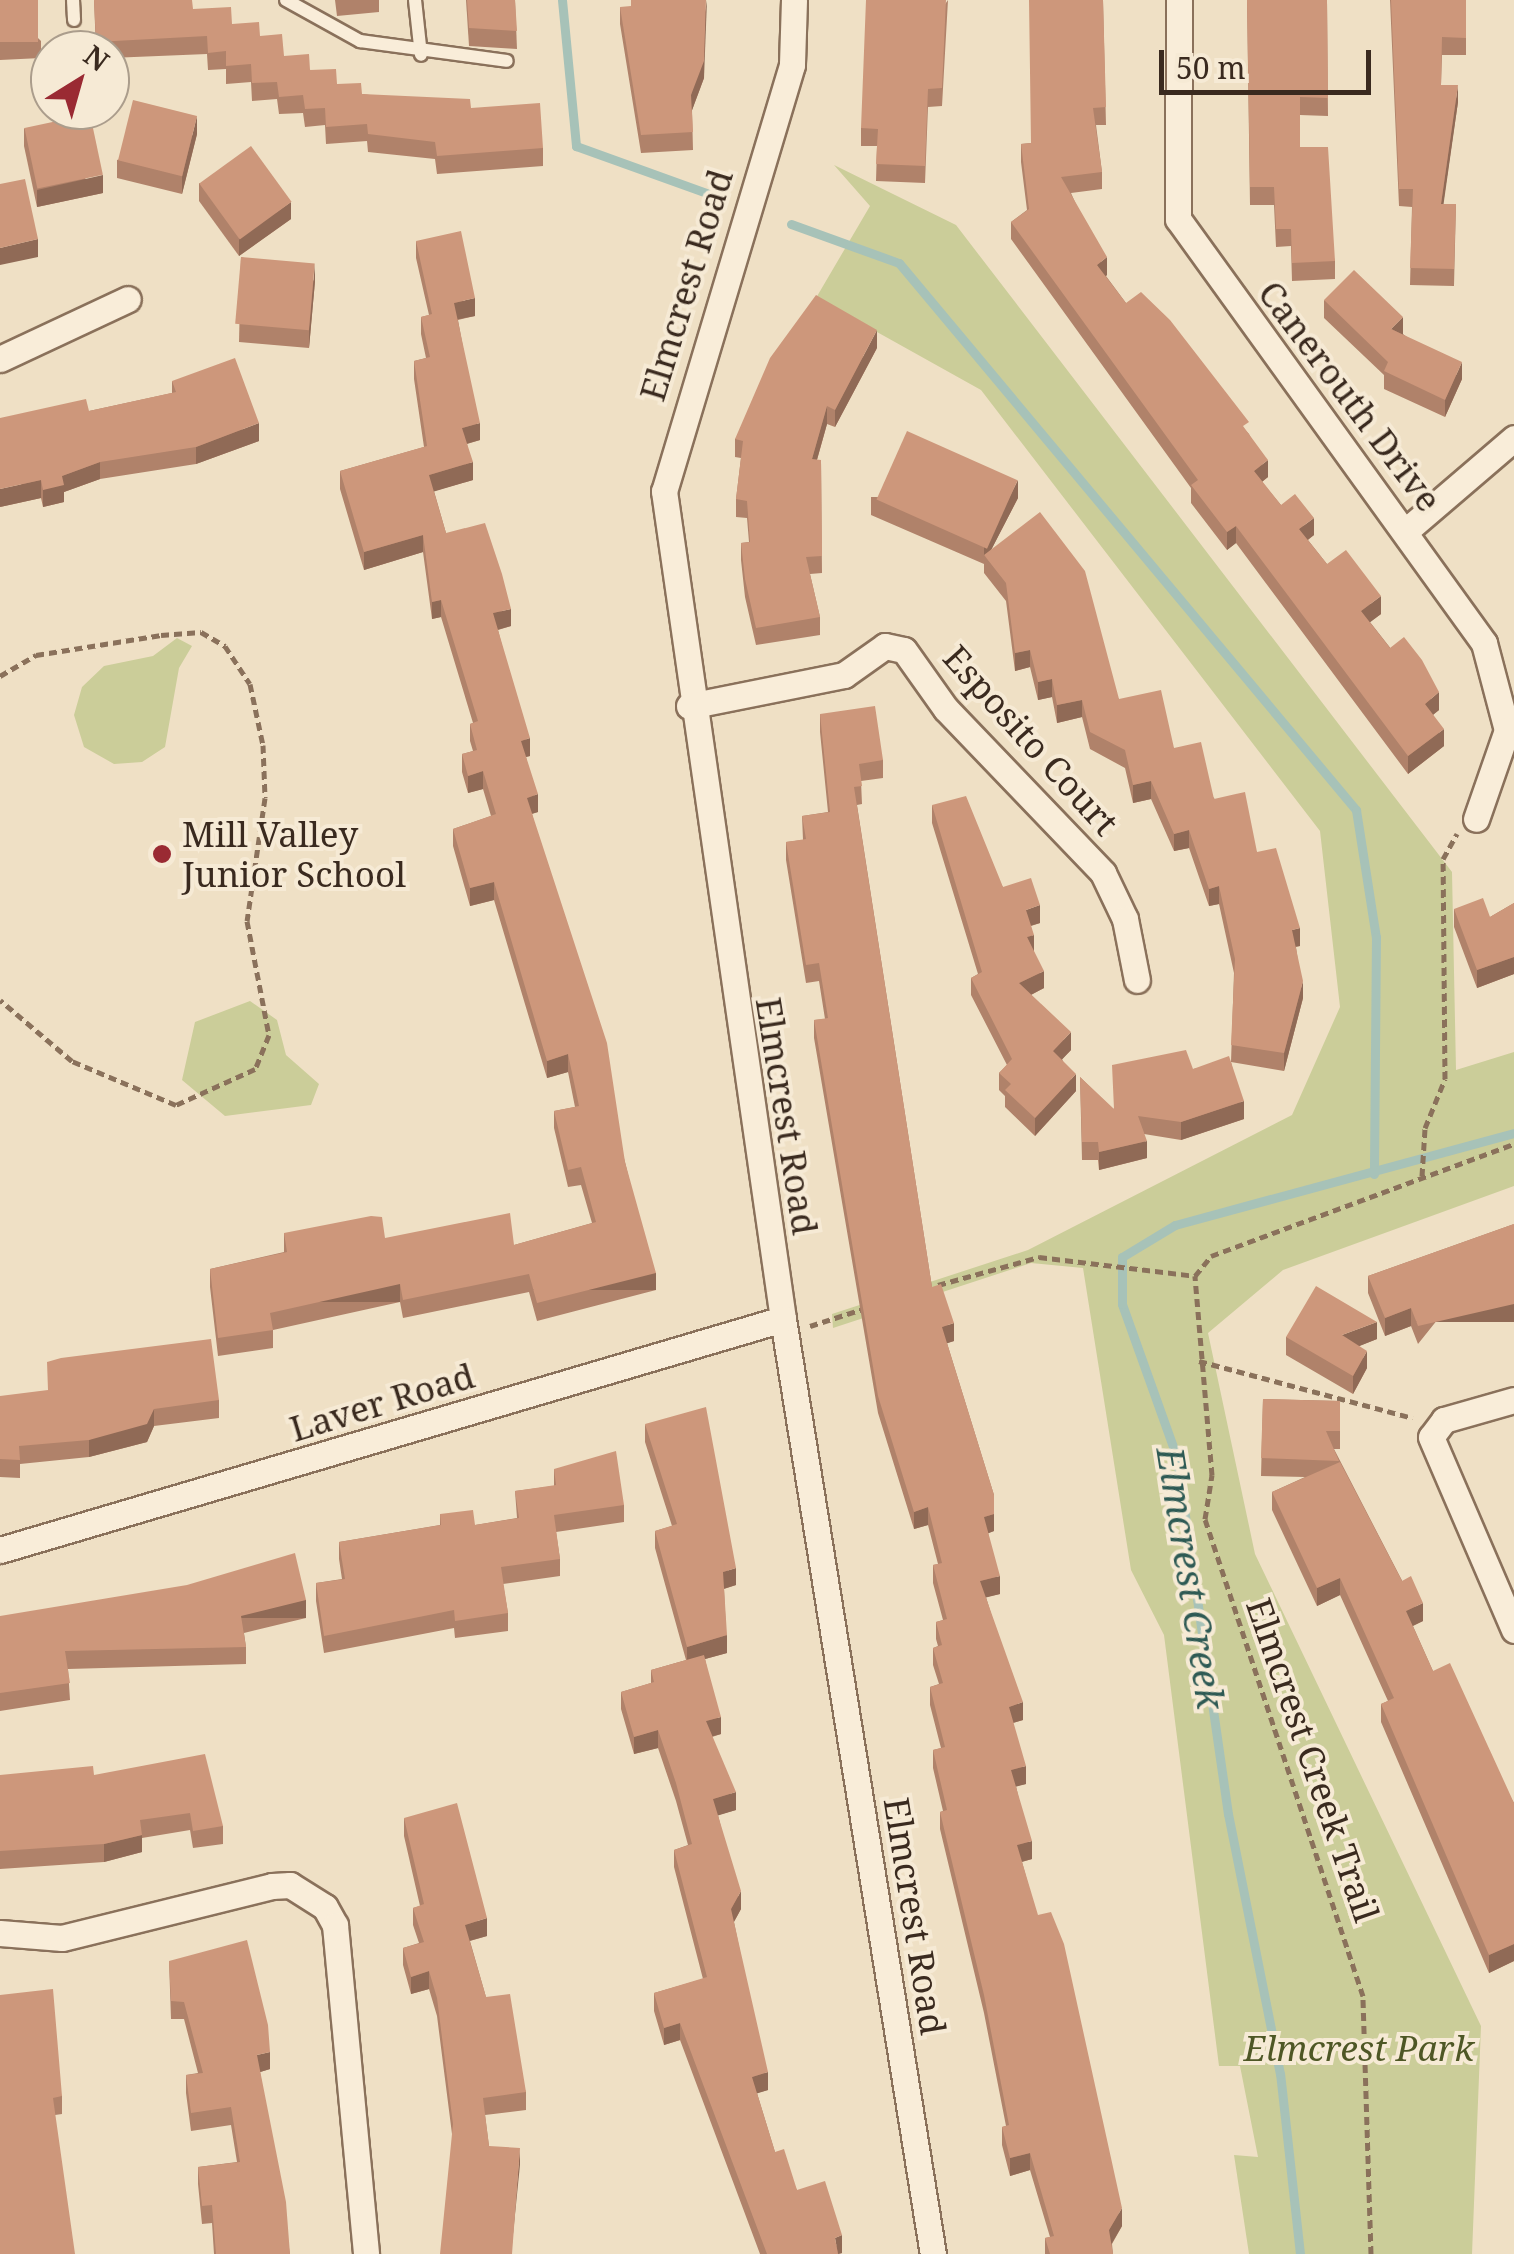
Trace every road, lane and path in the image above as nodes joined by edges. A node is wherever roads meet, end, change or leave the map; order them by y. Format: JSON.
{"nodes":[{"id":1,"x":73,"y":0,"type":"edge"},
{"id":2,"x":286,"y":0,"type":"edge"},
{"id":3,"x":415,"y":0,"type":"edge"},
{"id":4,"x":794,"y":0,"type":"edge"},
{"id":5,"x":1179,"y":0,"type":"edge"},
{"id":6,"x":74,"y":20,"type":"dead end"},
{"id":7,"x":421,"y":54,"type":"junction"},
{"id":8,"x":507,"y":61,"type":"dead end"},
{"id":9,"x":128,"y":299,"type":"dead end"},
{"id":10,"x":0,"y":359,"type":"edge"},
{"id":11,"x":1514,"y":438,"type":"edge"},
{"id":12,"x":1408,"y":529,"type":"junction"},
{"id":13,"x":0,"y":676,"type":"edge"},
{"id":14,"x":690,"y":706,"type":"junction"},
{"id":15,"x":1476,"y":819,"type":"joint"},
{"id":16,"x":1137,"y":980,"type":"dead end"},
{"id":17,"x":0,"y":1000,"type":"edge"},
{"id":18,"x":1514,"y":1144,"type":"edge"},
{"id":19,"x":1422,"y":1172,"type":"junction"},
{"id":20,"x":1195,"y":1276,"type":"junction"},
{"id":21,"x":919,"y":1292,"type":"edge"},
{"id":22,"x":884,"y":1302,"type":"edge"},
{"id":23,"x":795,"y":1324,"type":"junction"},
{"id":24,"x":1199,"y":1361,"type":"junction"},
{"id":25,"x":1514,"y":1400,"type":"edge"},
{"id":26,"x":1435,"y":1426,"type":"junction"},
{"id":27,"x":0,"y":1550,"type":"edge"},
{"id":28,"x":1514,"y":1630,"type":"edge"},
{"id":29,"x":0,"y":1932,"type":"edge"},
{"id":30,"x":366,"y":2254,"type":"edge"},
{"id":31,"x":933,"y":2254,"type":"edge"},
{"id":32,"x":1371,"y":2254,"type":"edge"}],
"edges":[{"from":1,"to":6,"type":"lane"},
{"from":2,"to":7,"type":"lane"},
{"from":3,"to":7,"type":"lane"},
{"from":4,"to":14,"type":"street","name":"Elmcrest Road"},
{"from":5,"to":12,"type":"street","name":"Canerouth Drive"},
{"from":7,"to":8,"type":"lane"},
{"from":9,"to":10,"type":"street"},
{"from":11,"to":12,"type":"street"},
{"from":12,"to":15,"type":"street","name":"Canerouth Drive"},
{"from":13,"to":17,"type":"path"},
{"from":14,"to":16,"type":"street","name":"Esposito Court"},
{"from":14,"to":23,"type":"street","name":"Elmcrest Road"},
{"from":15,"to":19,"type":"path"},
{"from":18,"to":19,"type":"path"},
{"from":19,"to":20,"type":"path"},
{"from":20,"to":21,"type":"path"},
{"from":20,"to":24,"type":"path","name":"Elmcrest Creek Trail"},
{"from":22,"to":23,"type":"path"},
{"from":23,"to":27,"type":"street","name":"Laver Road"},
{"from":23,"to":31,"type":"street","name":"Elmcrest Road"},
{"from":24,"to":26,"type":"path"},
{"from":24,"to":32,"type":"path","name":"Elmcrest Creek Trail"},
{"from":25,"to":26,"type":"street"},
{"from":26,"to":28,"type":"street"},
{"from":29,"to":30,"type":"street"}]}
